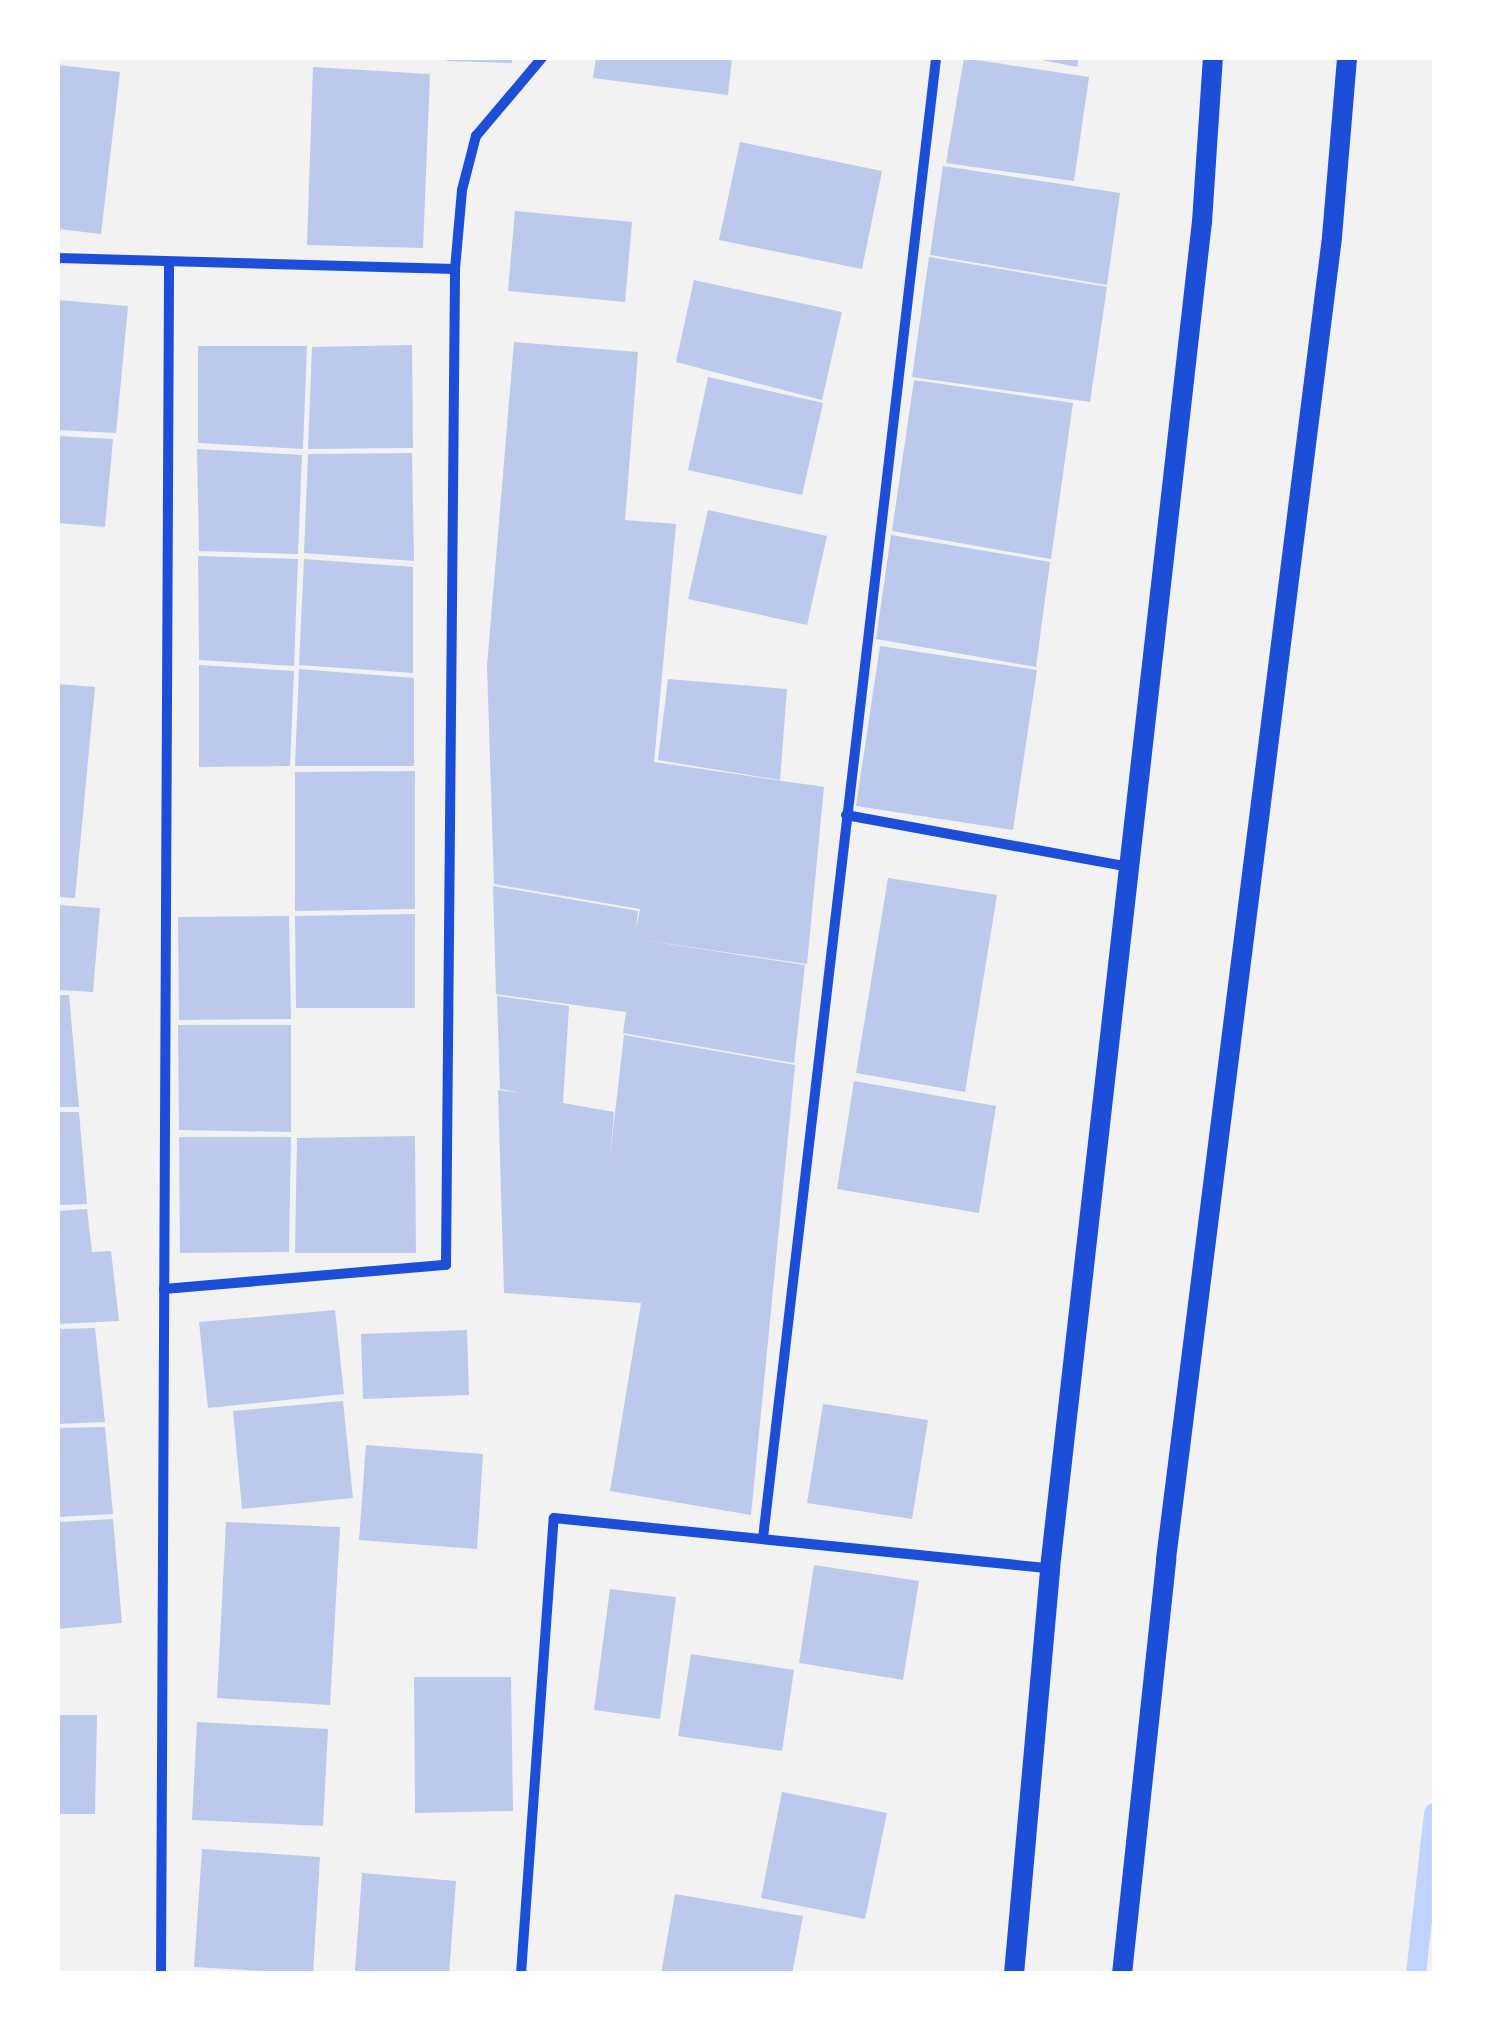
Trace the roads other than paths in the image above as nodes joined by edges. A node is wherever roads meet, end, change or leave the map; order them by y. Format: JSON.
{"nodes":[{"id":1,"x":542,"y":58,"type":"edge"},
{"id":2,"x":936,"y":58,"type":"edge"},
{"id":3,"x":1212,"y":58,"type":"edge"},
{"id":4,"x":1348,"y":58,"type":"edge"},
{"id":5,"x":58,"y":258,"type":"edge"},
{"id":6,"x":169,"y":262,"type":"junction"},
{"id":7,"x":455,"y":269,"type":"junction"},
{"id":8,"x":846,"y":815,"type":"junction"},
{"id":9,"x":1131,"y":867,"type":"junction"},
{"id":10,"x":164,"y":1290,"type":"junction"},
{"id":11,"x":763,"y":1538,"type":"junction"},
{"id":12,"x":1050,"y":1568,"type":"junction"},
{"id":13,"x":161,"y":1974,"type":"edge"},
{"id":14,"x":522,"y":1974,"type":"edge"},
{"id":15,"x":1014,"y":1974,"type":"edge"},
{"id":16,"x":1122,"y":1974,"type":"edge"}],
"edges":[{"from":1,"to":7,"type":"street"},
{"from":2,"to":8,"type":"street"},
{"from":3,"to":9,"type":"main road"},
{"from":4,"to":16,"type":"main road"},
{"from":5,"to":6,"type":"street"},
{"from":6,"to":7,"type":"street"},
{"from":6,"to":10,"type":"street"},
{"from":7,"to":10,"type":"street"},
{"from":8,"to":9,"type":"street"},
{"from":8,"to":11,"type":"street"},
{"from":9,"to":12,"type":"main road"},
{"from":10,"to":13,"type":"street"},
{"from":11,"to":12,"type":"street"},
{"from":11,"to":14,"type":"street"},
{"from":12,"to":15,"type":"main road"}]}
